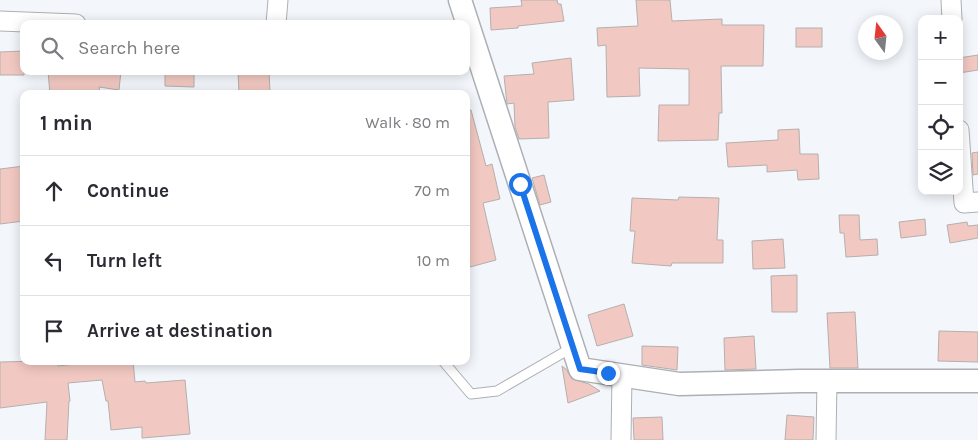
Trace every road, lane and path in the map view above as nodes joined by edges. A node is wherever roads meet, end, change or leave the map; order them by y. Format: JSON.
{"nodes":[{"id":1,"x":278,"y":0,"type":"edge"},
{"id":2,"x":460,"y":0,"type":"edge"},
{"id":3,"x":951,"y":0,"type":"edge"},
{"id":4,"x":952,"y":15,"type":"edge"},
{"id":5,"x":276,"y":20,"type":"edge"},
{"id":6,"x":467,"y":20,"type":"edge"},
{"id":7,"x":0,"y":21,"type":"edge"},
{"id":8,"x":20,"y":22,"type":"edge"},
{"id":9,"x":470,"y":30,"type":"edge"},
{"id":10,"x":960,"y":150,"type":"edge"},
{"id":11,"x":978,"y":202,"type":"edge"},
{"id":12,"x":574,"y":347,"type":"junction"},
{"id":13,"x":446,"y":365,"type":"edge"},
{"id":14,"x":622,"y":375,"type":"junction"},
{"id":15,"x":827,"y":381,"type":"junction"},
{"id":16,"x":978,"y":381,"type":"edge"},
{"id":17,"x":621,"y":440,"type":"edge"},
{"id":18,"x":826,"y":440,"type":"edge"}],
"edges":[{"from":1,"to":5,"type":"street"},
{"from":2,"to":6,"type":"street"},
{"from":3,"to":4,"type":"street"},
{"from":7,"to":8,"type":"street"},
{"from":9,"to":12,"type":"street"},
{"from":10,"to":11,"type":"street"},
{"from":12,"to":13,"type":"lane"},
{"from":12,"to":14,"type":"street"},
{"from":14,"to":15,"type":"street"},
{"from":14,"to":17,"type":"street"},
{"from":15,"to":16,"type":"street"},
{"from":15,"to":18,"type":"street"}]}
